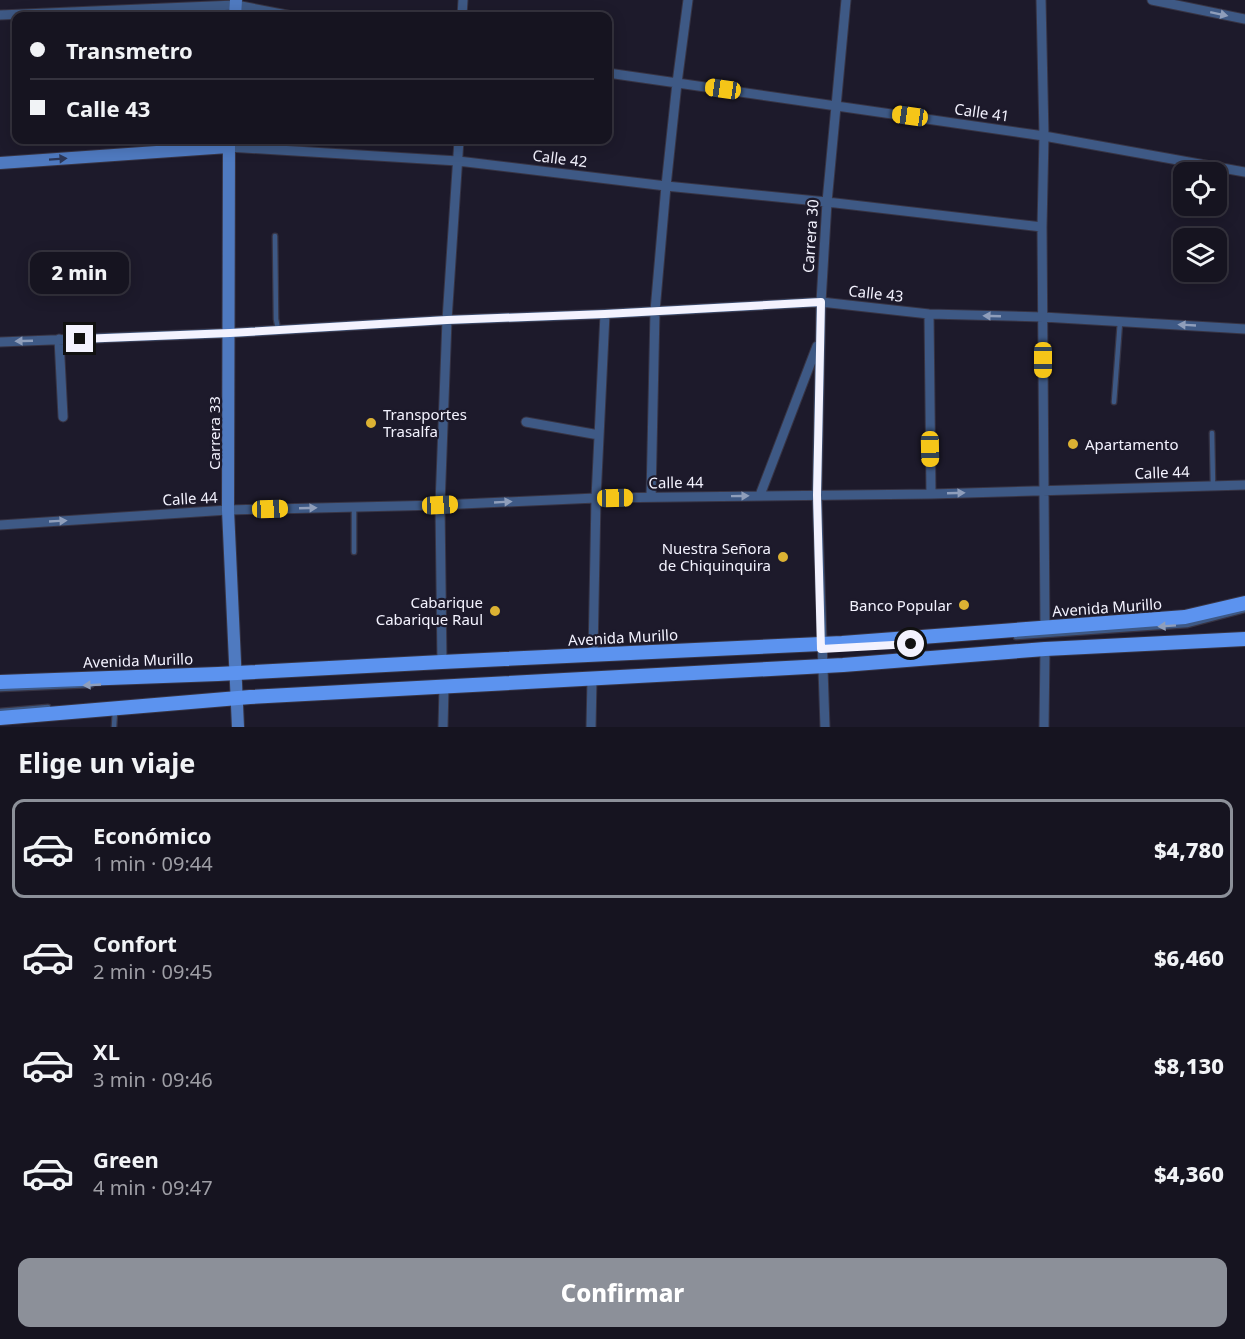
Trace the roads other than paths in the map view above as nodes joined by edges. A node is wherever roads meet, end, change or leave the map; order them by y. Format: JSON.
{"nodes":[{"id":1,"x":688,"y":0,"type":"edge"},
{"id":2,"x":846,"y":0,"type":"edge"},
{"id":3,"x":1041,"y":0,"type":"edge"},
{"id":4,"x":1152,"y":0,"type":"edge"},
{"id":5,"x":235,"y":7,"type":"edge"},
{"id":6,"x":88,"y":12,"type":"edge"},
{"id":7,"x":267,"y":12,"type":"edge"},
{"id":8,"x":1245,"y":19,"type":"edge"},
{"id":9,"x":612,"y":74,"type":"edge"},
{"id":10,"x":677,"y":83,"type":"junction"},
{"id":11,"x":837,"y":105,"type":"junction"},
{"id":12,"x":1044,"y":136,"type":"junction"},
{"id":13,"x":218,"y":144,"type":"edge"},
{"id":14,"x":229,"y":144,"type":"edge"},
{"id":15,"x":242,"y":144,"type":"edge"},
{"id":16,"x":459,"y":144,"type":"edge"},
{"id":17,"x":458,"y":161,"type":"junction"},
{"id":18,"x":0,"y":163,"type":"edge"},
{"id":19,"x":1245,"y":172,"type":"edge"},
{"id":20,"x":666,"y":186,"type":"junction"},
{"id":21,"x":827,"y":202,"type":"junction"},
{"id":22,"x":1042,"y":227,"type":"junction"},
{"id":23,"x":275,"y":236,"type":"dead end"},
{"id":24,"x":821,"y":302,"type":"junction"},
{"id":25,"x":655,"y":311,"type":"junction"},
{"id":26,"x":605,"y":314,"type":"junction"},
{"id":27,"x":929,"y":314,"type":"junction"},
{"id":28,"x":1043,"y":317,"type":"junction"},
{"id":29,"x":447,"y":320,"type":"junction"},
{"id":30,"x":1120,"y":321,"type":"junction"},
{"id":31,"x":1245,"y":329,"type":"edge"},
{"id":32,"x":278,"y":330,"type":"junction"},
{"id":33,"x":230,"y":333,"type":"junction"},
{"id":34,"x":820,"y":338,"type":"junction"},
{"id":35,"x":59,"y":339,"type":"junction"},
{"id":36,"x":0,"y":342,"type":"edge"},
{"id":37,"x":1114,"y":402,"type":"dead end"},
{"id":38,"x":63,"y":417,"type":"dead end"},
{"id":39,"x":526,"y":422,"type":"dead end"},
{"id":40,"x":1212,"y":433,"type":"dead end"},
{"id":41,"x":599,"y":435,"type":"junction"},
{"id":42,"x":1245,"y":485,"type":"edge"},
{"id":43,"x":1214,"y":486,"type":"junction"},
{"id":44,"x":1044,"y":491,"type":"junction"},
{"id":45,"x":931,"y":494,"type":"junction"},
{"id":46,"x":760,"y":495,"type":"junction"},
{"id":47,"x":817,"y":495,"type":"junction"},
{"id":48,"x":651,"y":497,"type":"junction"},
{"id":49,"x":596,"y":498,"type":"junction"},
{"id":50,"x":440,"y":505,"type":"junction"},
{"id":51,"x":354,"y":507,"type":"junction"},
{"id":52,"x":228,"y":510,"type":"junction"},
{"id":53,"x":0,"y":525,"type":"edge"},
{"id":54,"x":354,"y":552,"type":"dead end"},
{"id":55,"x":1245,"y":603,"type":"edge"},
{"id":56,"x":1245,"y":610,"type":"edge"},
{"id":57,"x":1045,"y":628,"type":"junction"},
{"id":58,"x":1239,"y":636,"type":"edge"},
{"id":59,"x":1009,"y":637,"type":"dead end"},
{"id":60,"x":937,"y":642,"type":"dead end"},
{"id":61,"x":821,"y":647,"type":"junction"},
{"id":62,"x":1046,"y":649,"type":"junction"},
{"id":63,"x":593,"y":655,"type":"junction"},
{"id":64,"x":866,"y":657,"type":"dead end"},
{"id":65,"x":823,"y":661,"type":"junction"},
{"id":66,"x":442,"y":662,"type":"junction"},
{"id":67,"x":772,"y":663,"type":"dead end"},
{"id":68,"x":236,"y":676,"type":"junction"},
{"id":69,"x":592,"y":679,"type":"junction"},
{"id":70,"x":0,"y":682,"type":"edge"},
{"id":71,"x":172,"y":682,"type":"dead end"},
{"id":72,"x":92,"y":685,"type":"dead end"},
{"id":73,"x":444,"y":687,"type":"junction"},
{"id":74,"x":0,"y":689,"type":"edge"},
{"id":75,"x":237,"y":695,"type":"junction"},
{"id":76,"x":138,"y":700,"type":"dead end"},
{"id":77,"x":58,"y":706,"type":"dead end"},
{"id":78,"x":115,"y":708,"type":"junction"},
{"id":79,"x":0,"y":711,"type":"edge"},
{"id":80,"x":0,"y":718,"type":"edge"},
{"id":81,"x":114,"y":727,"type":"edge"},
{"id":82,"x":238,"y":727,"type":"edge"},
{"id":83,"x":443,"y":727,"type":"edge"},
{"id":84,"x":591,"y":727,"type":"edge"},
{"id":85,"x":825,"y":727,"type":"edge"},
{"id":86,"x":1044,"y":727,"type":"edge"}],
"edges":[{"from":1,"to":10,"type":"street"},
{"from":2,"to":11,"type":"street","name":"Carrera 30"},
{"from":3,"to":12,"type":"street"},
{"from":4,"to":8,"type":"street","one_way":true},
{"from":5,"to":6,"type":"street"},
{"from":5,"to":7,"type":"street"},
{"from":9,"to":10,"type":"street","name":"Calle 41"},
{"from":10,"to":11,"type":"street","name":"Calle 41"},
{"from":10,"to":20,"type":"street"},
{"from":11,"to":12,"type":"street","name":"Calle 41"},
{"from":11,"to":21,"type":"street","name":"Carrera 30"},
{"from":12,"to":19,"type":"street","name":"Calle 41"},
{"from":12,"to":22,"type":"street"},
{"from":18,"to":13,"type":"street","name":"Calle 42","one_way":true},
{"from":14,"to":33,"type":"street","name":"Carrera 33"},
{"from":15,"to":17,"type":"street","name":"Calle 42"},
{"from":16,"to":17,"type":"street"},
{"from":17,"to":20,"type":"street","name":"Calle 42"},
{"from":17,"to":29,"type":"street"},
{"from":20,"to":21,"type":"street","name":"Calle 42"},
{"from":20,"to":25,"type":"street"},
{"from":21,"to":22,"type":"street","name":"Calle 42"},
{"from":21,"to":24,"type":"street","name":"Carrera 30"},
{"from":22,"to":28,"type":"street"},
{"from":23,"to":32,"type":"lane"},
{"from":24,"to":25,"type":"street","name":"Calle 43"},
{"from":24,"to":27,"type":"street","name":"Calle 43"},
{"from":24,"to":34,"type":"street","name":"Carrera 30"},
{"from":25,"to":26,"type":"street","name":"Calle 43"},
{"from":25,"to":48,"type":"street"},
{"from":26,"to":29,"type":"street","name":"Calle 43"},
{"from":26,"to":41,"type":"street"},
{"from":28,"to":27,"type":"street","name":"Calle 43","one_way":true},
{"from":27,"to":45,"type":"street"},
{"from":28,"to":30,"type":"street","name":"Calle 43"},
{"from":28,"to":44,"type":"street"},
{"from":29,"to":32,"type":"street","name":"Calle 43"},
{"from":29,"to":50,"type":"street"},
{"from":31,"to":30,"type":"street","name":"Calle 43","one_way":true},
{"from":30,"to":37,"type":"lane"},
{"from":32,"to":33,"type":"street","name":"Calle 43"},
{"from":33,"to":35,"type":"street","name":"Calle 43"},
{"from":33,"to":52,"type":"street","name":"Carrera 33"},
{"from":34,"to":46,"type":"street"},
{"from":34,"to":47,"type":"street","name":"Carrera 30"},
{"from":35,"to":36,"type":"street","name":"Calle 43","one_way":true},
{"from":35,"to":38,"type":"street"},
{"from":39,"to":41,"type":"street"},
{"from":40,"to":43,"type":"lane"},
{"from":41,"to":49,"type":"street"},
{"from":42,"to":43,"type":"street","name":"Calle 44"},
{"from":43,"to":44,"type":"street","name":"Calle 44"},
{"from":45,"to":44,"type":"street","name":"Calle 44","one_way":true},
{"from":44,"to":57,"type":"street"},
{"from":45,"to":47,"type":"street","name":"Calle 44"},
{"from":46,"to":47,"type":"street","name":"Calle 44"},
{"from":48,"to":46,"type":"street","name":"Calle 44","one_way":true},
{"from":47,"to":61,"type":"street","name":"Carrera 30"},
{"from":48,"to":49,"type":"street","name":"Calle 44"},
{"from":50,"to":49,"type":"street","name":"Calle 44","one_way":true},
{"from":49,"to":63,"type":"street"},
{"from":50,"to":51,"type":"street","name":"Calle 44"},
{"from":50,"to":66,"type":"street"},
{"from":52,"to":51,"type":"street","name":"Calle 44","one_way":true},
{"from":51,"to":54,"type":"lane"},
{"from":53,"to":52,"type":"street","name":"Calle 44","one_way":true},
{"from":52,"to":68,"type":"street","name":"Carrera 33"},
{"from":55,"to":57,"type":"main road","name":"Avenida Murillo"},
{"from":56,"to":59,"type":"lane","one_way":true},
{"from":57,"to":61,"type":"main road","name":"Avenida Murillo"},
{"from":58,"to":62,"type":"main road"},
{"from":58,"to":64,"type":"lane"},
{"from":60,"to":61,"type":"lane"},
{"from":61,"to":63,"type":"main road","name":"Avenida Murillo"},
{"from":61,"to":65,"type":"street","name":"Carrera 30"},
{"from":61,"to":68,"type":"lane"},
{"from":62,"to":65,"type":"main road"},
{"from":62,"to":86,"type":"street"},
{"from":63,"to":66,"type":"main road","name":"Avenida Murillo"},
{"from":65,"to":69,"type":"main road"},
{"from":65,"to":85,"type":"street","name":"Carrera 30"},
{"from":66,"to":68,"type":"main road","name":"Avenida Murillo"},
{"from":67,"to":75,"type":"lane"},
{"from":68,"to":70,"type":"main road","name":"Avenida Murillo"},
{"from":68,"to":71,"type":"lane"},
{"from":68,"to":75,"type":"street","name":"Carrera 33"},
{"from":69,"to":73,"type":"main road"},
{"from":69,"to":84,"type":"street"},
{"from":72,"to":74,"type":"lane","one_way":true},
{"from":73,"to":75,"type":"main road"},
{"from":73,"to":83,"type":"street"},
{"from":75,"to":76,"type":"lane"},
{"from":75,"to":78,"type":"main road"},
{"from":75,"to":82,"type":"street","name":"Carrera 33"},
{"from":77,"to":79,"type":"lane"},
{"from":78,"to":80,"type":"main road"},
{"from":78,"to":81,"type":"lane"}]}
